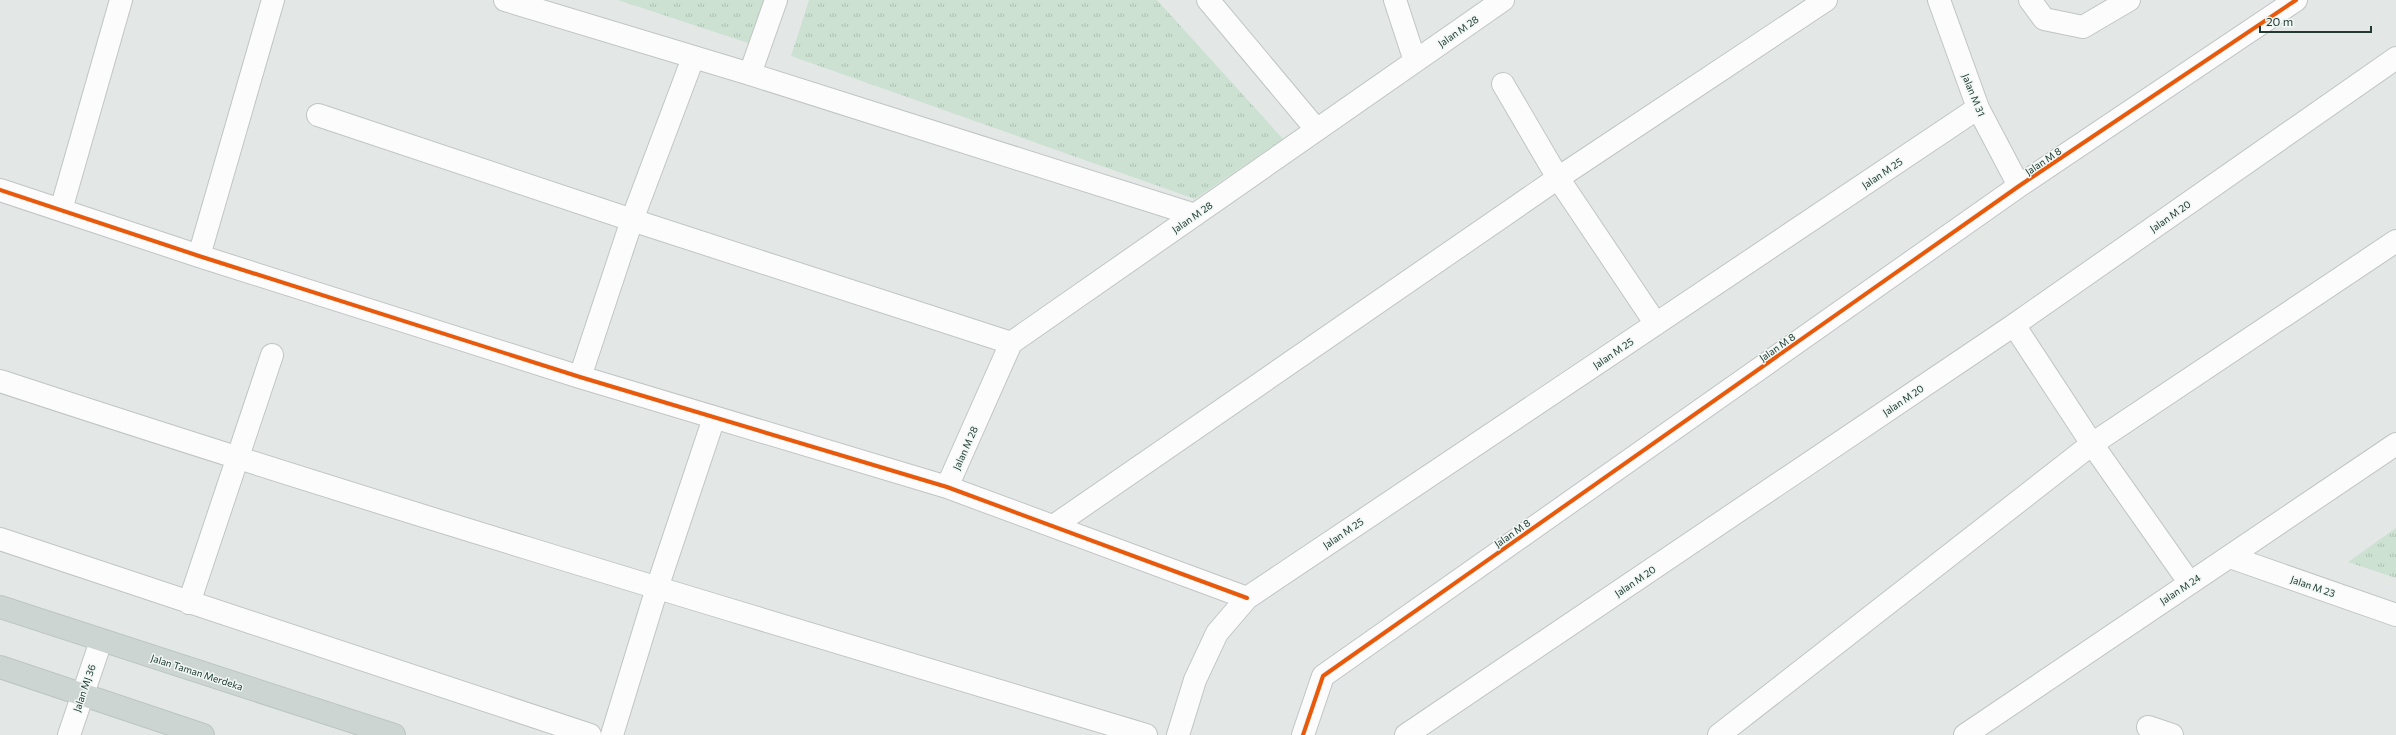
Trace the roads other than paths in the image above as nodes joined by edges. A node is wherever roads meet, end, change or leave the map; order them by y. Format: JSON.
{"nodes":[{"id":1,"x":121,"y":0,"type":"edge"},
{"id":2,"x":273,"y":0,"type":"edge"},
{"id":3,"x":505,"y":0,"type":"edge"},
{"id":4,"x":776,"y":0,"type":"edge"},
{"id":5,"x":1208,"y":0,"type":"edge"},
{"id":6,"x":1395,"y":0,"type":"edge"},
{"id":7,"x":1503,"y":0,"type":"edge"},
{"id":8,"x":1826,"y":0,"type":"edge"},
{"id":9,"x":1938,"y":0,"type":"edge"},
{"id":10,"x":2030,"y":0,"type":"edge"},
{"id":11,"x":2128,"y":0,"type":"edge"},
{"id":12,"x":2296,"y":0,"type":"edge"},
{"id":13,"x":693,"y":58,"type":"junction"},
{"id":14,"x":2396,"y":58,"type":"edge"},
{"id":15,"x":1415,"y":61,"type":"junction"},
{"id":16,"x":750,"y":74,"type":"junction"},
{"id":17,"x":1503,"y":84,"type":"dead end"},
{"id":18,"x":1978,"y":108,"type":"junction"},
{"id":19,"x":318,"y":115,"type":"dead end"},
{"id":20,"x":1316,"y":129,"type":"junction"},
{"id":21,"x":1558,"y":178,"type":"junction"},
{"id":22,"x":2019,"y":186,"type":"junction"},
{"id":23,"x":0,"y":190,"type":"edge"},
{"id":24,"x":61,"y":210,"type":"junction"},
{"id":25,"x":1196,"y":215,"type":"junction"},
{"id":26,"x":632,"y":220,"type":"junction"},
{"id":27,"x":2396,"y":241,"type":"edge"},
{"id":28,"x":199,"y":256,"type":"junction"},
{"id":29,"x":1656,"y":324,"type":"junction"},
{"id":30,"x":2014,"y":325,"type":"junction"},
{"id":31,"x":1010,"y":343,"type":"junction"},
{"id":32,"x":272,"y":355,"type":"dead end"},
{"id":33,"x":580,"y":377,"type":"junction"},
{"id":34,"x":0,"y":381,"type":"edge"},
{"id":35,"x":714,"y":418,"type":"junction"},
{"id":36,"x":2092,"y":444,"type":"junction"},
{"id":37,"x":2396,"y":444,"type":"edge"},
{"id":38,"x":238,"y":459,"type":"junction"},
{"id":39,"x":948,"y":487,"type":"junction"},
{"id":40,"x":1055,"y":525,"type":"junction"},
{"id":41,"x":0,"y":539,"type":"edge"},
{"id":42,"x":2230,"y":557,"type":"junction"},
{"id":43,"x":2189,"y":582,"type":"junction"},
{"id":44,"x":657,"y":588,"type":"junction"},
{"id":45,"x":1247,"y":598,"type":"junction"},
{"id":46,"x":189,"y":603,"type":"junction"},
{"id":47,"x":0,"y":607,"type":"edge"},
{"id":48,"x":2396,"y":615,"type":"edge"},
{"id":49,"x":101,"y":641,"type":"junction"},
{"id":50,"x":0,"y":667,"type":"edge"},
{"id":51,"x":81,"y":694,"type":"junction"},
{"id":52,"x":2148,"y":727,"type":"dead end"},
{"id":53,"x":69,"y":735,"type":"edge"},
{"id":54,"x":203,"y":735,"type":"edge"},
{"id":55,"x":394,"y":735,"type":"edge"},
{"id":56,"x":590,"y":735,"type":"edge"},
{"id":57,"x":612,"y":735,"type":"edge"},
{"id":58,"x":1146,"y":735,"type":"edge"},
{"id":59,"x":1178,"y":735,"type":"edge"},
{"id":60,"x":1303,"y":735,"type":"edge"},
{"id":61,"x":1406,"y":735,"type":"edge"},
{"id":62,"x":1719,"y":735,"type":"edge"},
{"id":63,"x":1965,"y":735,"type":"edge"},
{"id":64,"x":2172,"y":735,"type":"edge"}],
"edges":[{"from":1,"to":24,"type":"street"},
{"from":2,"to":28,"type":"street"},
{"from":3,"to":13,"type":"street"},
{"from":4,"to":16,"type":"street"},
{"from":5,"to":20,"type":"street"},
{"from":6,"to":15,"type":"street"},
{"from":7,"to":15,"type":"street","name":"Jalan M 28"},
{"from":8,"to":21,"type":"street"},
{"from":9,"to":18,"type":"street","name":"Jalan M 31"},
{"from":10,"to":11,"type":"street"},
{"from":12,"to":22,"type":"street","name":"Jalan M 8"},
{"from":13,"to":16,"type":"street"},
{"from":13,"to":26,"type":"street"},
{"from":14,"to":30,"type":"street","name":"Jalan M 20"},
{"from":15,"to":20,"type":"street","name":"Jalan M 28"},
{"from":16,"to":25,"type":"street"},
{"from":17,"to":21,"type":"street"},
{"from":18,"to":22,"type":"street","name":"Jalan M 31"},
{"from":18,"to":29,"type":"street","name":"Jalan M 25"},
{"from":19,"to":26,"type":"street"},
{"from":20,"to":25,"type":"street","name":"Jalan M 28"},
{"from":21,"to":29,"type":"street"},
{"from":21,"to":40,"type":"street"},
{"from":22,"to":60,"type":"street","name":"Jalan M 8"},
{"from":23,"to":24,"type":"street"},
{"from":24,"to":28,"type":"street"},
{"from":25,"to":31,"type":"street","name":"Jalan M 28"},
{"from":26,"to":31,"type":"street"},
{"from":26,"to":33,"type":"street"},
{"from":27,"to":36,"type":"street"},
{"from":28,"to":33,"type":"street"},
{"from":29,"to":45,"type":"street","name":"Jalan M 25"},
{"from":30,"to":36,"type":"street"},
{"from":30,"to":61,"type":"street","name":"Jalan M 20"},
{"from":31,"to":39,"type":"street","name":"Jalan M 28"},
{"from":32,"to":38,"type":"street"},
{"from":33,"to":35,"type":"street"},
{"from":34,"to":38,"type":"street"},
{"from":35,"to":39,"type":"street"},
{"from":35,"to":44,"type":"street"},
{"from":36,"to":43,"type":"street"},
{"from":36,"to":62,"type":"street"},
{"from":37,"to":42,"type":"street","name":"Jalan M 24"},
{"from":38,"to":44,"type":"street"},
{"from":38,"to":46,"type":"street"},
{"from":39,"to":40,"type":"street"},
{"from":40,"to":45,"type":"street"},
{"from":41,"to":46,"type":"street"},
{"from":42,"to":43,"type":"street","name":"Jalan M 24"},
{"from":42,"to":48,"type":"street","name":"Jalan M 23"},
{"from":43,"to":63,"type":"street","name":"Jalan M 24"},
{"from":44,"to":57,"type":"street"},
{"from":44,"to":58,"type":"street"},
{"from":45,"to":59,"type":"street","name":"Jalan M 25"},
{"from":46,"to":56,"type":"street"},
{"from":47,"to":49,"type":"main road","name":"Jalan Taman Merdeka"},
{"from":49,"to":51,"type":"street","name":"Jalan MJ 36"},
{"from":49,"to":55,"type":"main road","name":"Jalan Taman Merdeka"},
{"from":50,"to":51,"type":"main road"},
{"from":51,"to":53,"type":"street","name":"Jalan MJ 36"},
{"from":51,"to":54,"type":"main road"},
{"from":52,"to":64,"type":"street"}]}
